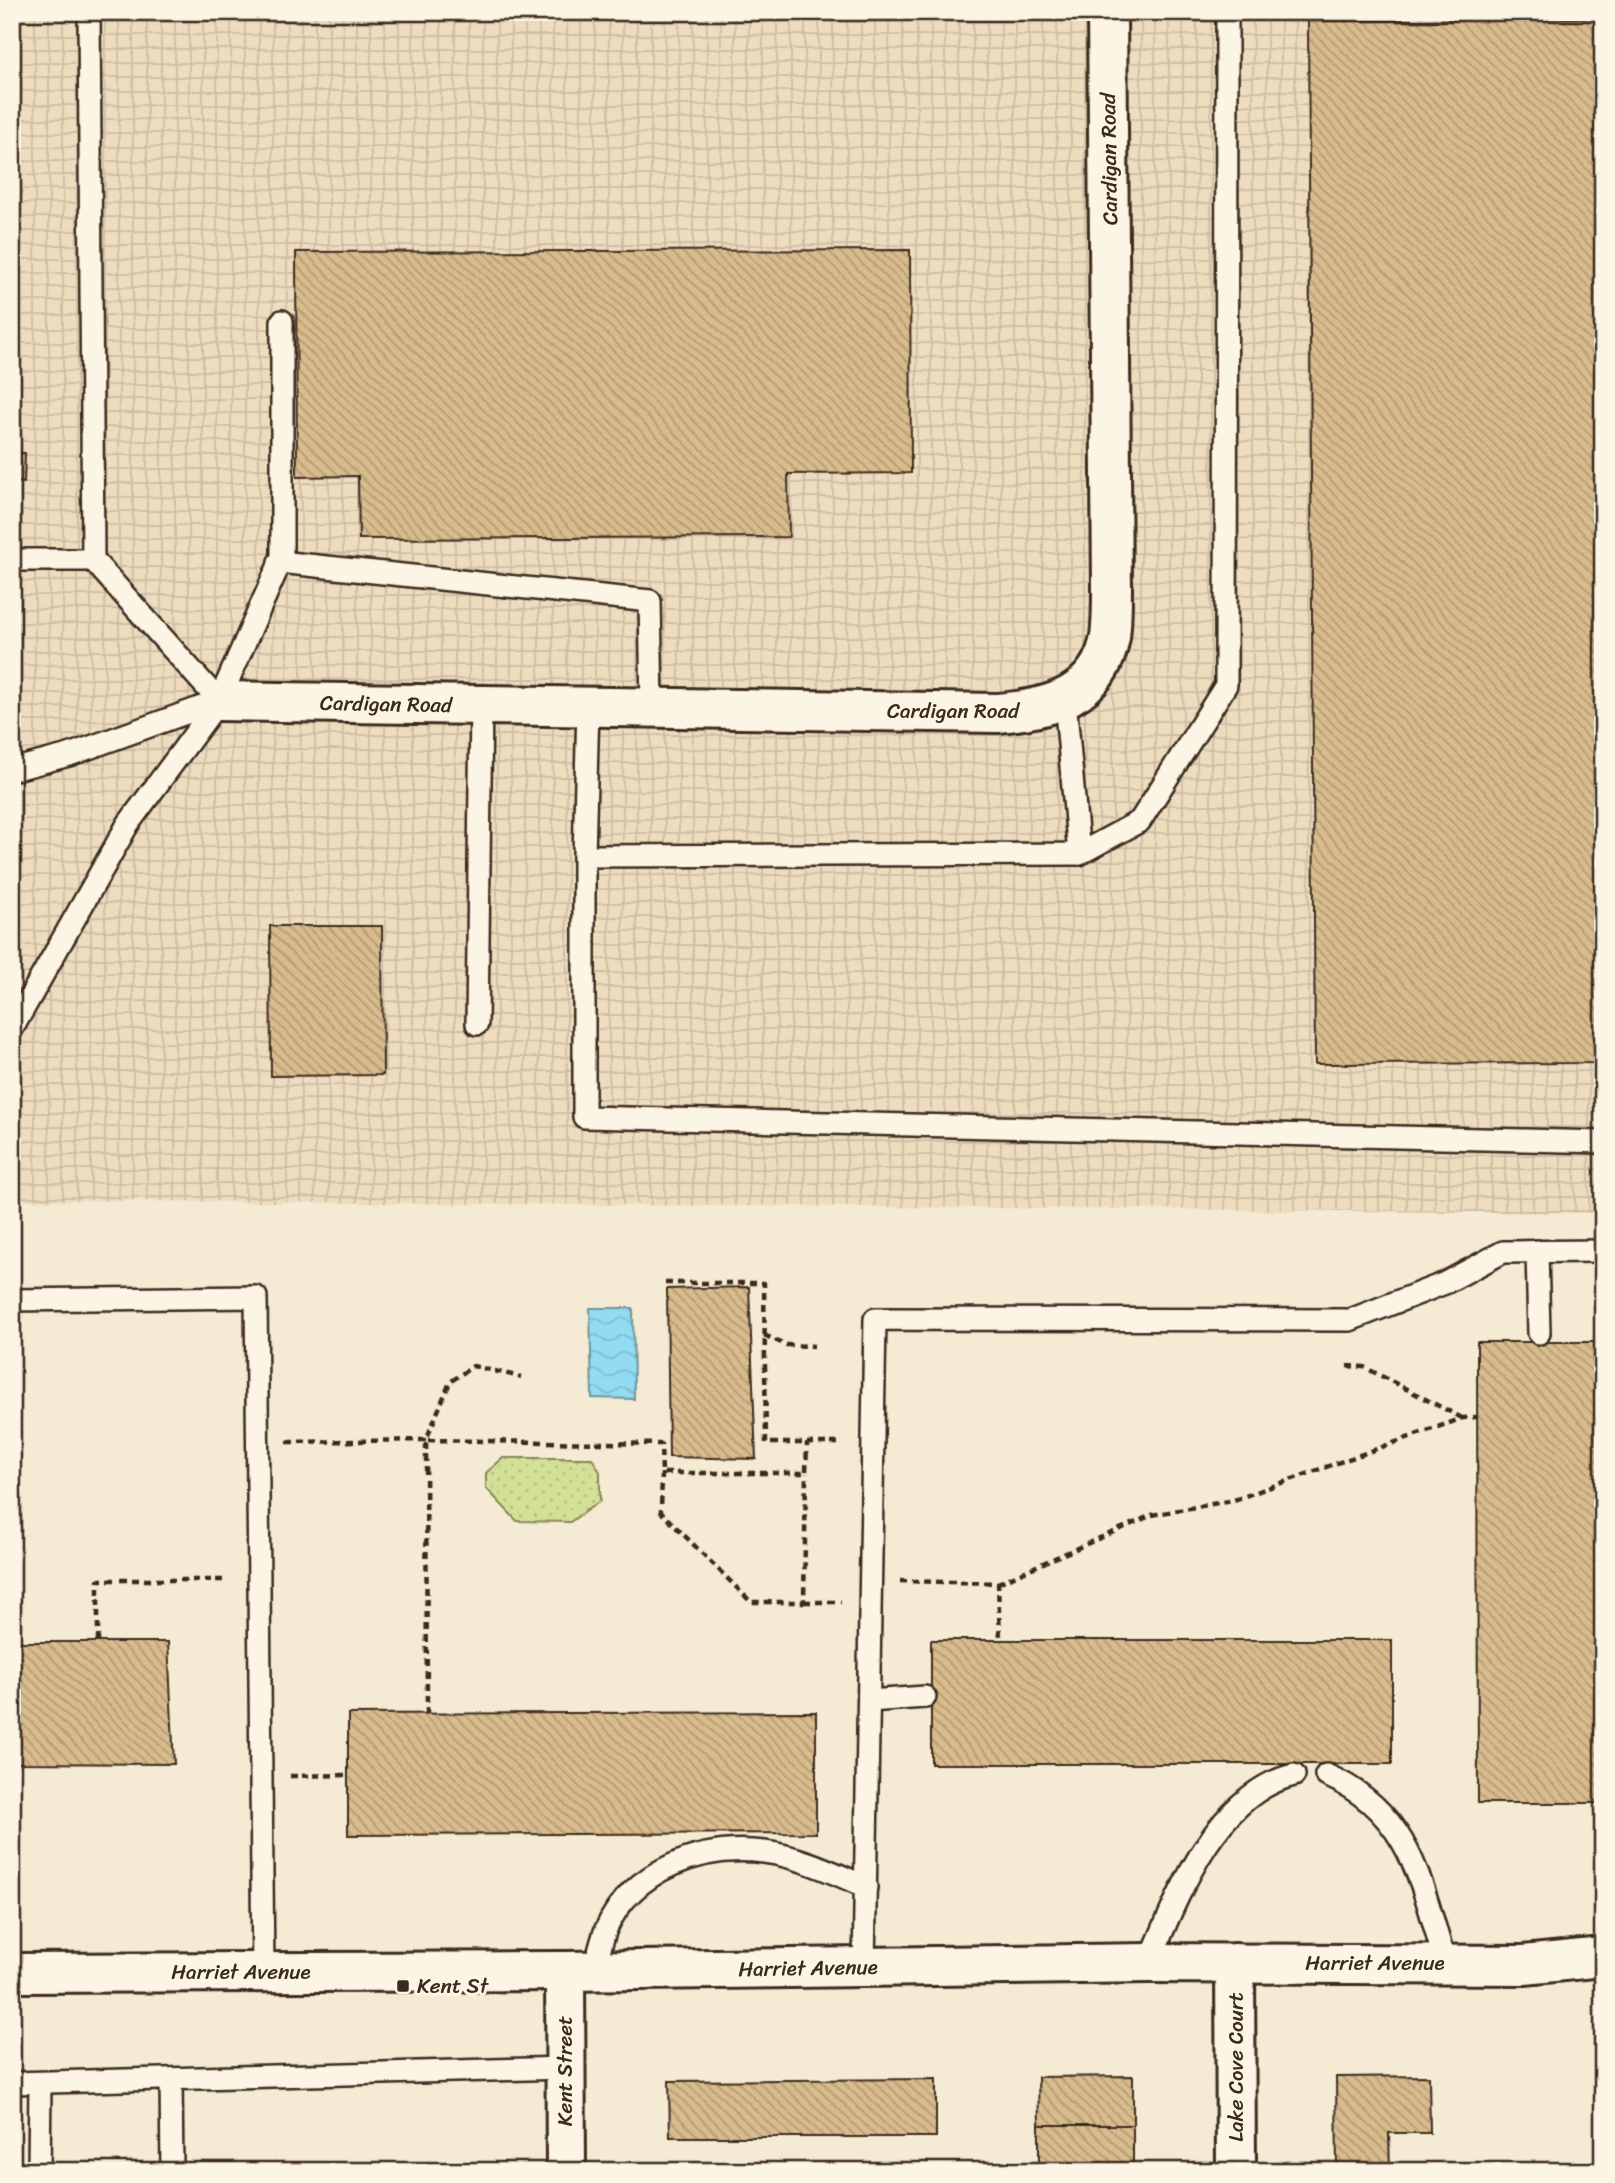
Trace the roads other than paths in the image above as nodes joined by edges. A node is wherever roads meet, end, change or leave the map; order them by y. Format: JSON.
{"nodes":[{"id":1,"x":89,"y":12,"type":"edge"},
{"id":2,"x":1107,"y":12,"type":"edge"},
{"id":3,"x":1227,"y":12,"type":"edge"},
{"id":4,"x":282,"y":321,"type":"dead end"},
{"id":5,"x":12,"y":560,"type":"edge"},
{"id":6,"x":93,"y":560,"type":"junction"},
{"id":7,"x":279,"y":562,"type":"junction"},
{"id":8,"x":1065,"y":700,"type":"junction"},
{"id":9,"x":219,"y":701,"type":"junction"},
{"id":10,"x":481,"y":705,"type":"junction"},
{"id":11,"x":588,"y":707,"type":"junction"},
{"id":12,"x":652,"y":707,"type":"junction"},
{"id":13,"x":12,"y":770,"type":"edge"},
{"id":14,"x":1079,"y":854,"type":"junction"},
{"id":15,"x":584,"y":856,"type":"junction"},
{"id":16,"x":477,"y":1024,"type":"dead end"},
{"id":17,"x":12,"y":1029,"type":"edge"},
{"id":18,"x":1603,"y":1142,"type":"edge"},
{"id":19,"x":1537,"y":1251,"type":"junction"},
{"id":20,"x":1603,"y":1251,"type":"edge"},
{"id":21,"x":12,"y":1300,"type":"edge"},
{"id":22,"x":1539,"y":1333,"type":"dead end"},
{"id":23,"x":925,"y":1697,"type":"dead end"},
{"id":24,"x":869,"y":1700,"type":"junction"},
{"id":25,"x":1294,"y":1775,"type":"dead end"},
{"id":26,"x":1326,"y":1775,"type":"dead end"},
{"id":27,"x":866,"y":1887,"type":"junction"},
{"id":28,"x":1603,"y":1956,"type":"edge"},
{"id":29,"x":1445,"y":1962,"type":"junction"},
{"id":30,"x":1149,"y":1963,"type":"junction"},
{"id":31,"x":1235,"y":1963,"type":"junction"},
{"id":32,"x":864,"y":1967,"type":"junction"},
{"id":33,"x":580,"y":1971,"type":"junction"},
{"id":34,"x":263,"y":1972,"type":"junction"},
{"id":35,"x":12,"y":1973,"type":"edge"},
{"id":36,"x":565,"y":2068,"type":"junction"},
{"id":37,"x":171,"y":2078,"type":"junction"},
{"id":38,"x":40,"y":2082,"type":"junction"},
{"id":39,"x":12,"y":2083,"type":"edge"},
{"id":40,"x":39,"y":2171,"type":"edge"},
{"id":41,"x":172,"y":2171,"type":"edge"},
{"id":42,"x":566,"y":2171,"type":"edge"},
{"id":43,"x":1236,"y":2171,"type":"edge"}],
"edges":[{"from":1,"to":6,"type":"lane"},
{"from":2,"to":8,"type":"street","name":"Cardigan Road"},
{"from":3,"to":14,"type":"lane"},
{"from":4,"to":7,"type":"lane"},
{"from":5,"to":6,"type":"lane"},
{"from":6,"to":9,"type":"lane"},
{"from":7,"to":9,"type":"lane"},
{"from":7,"to":12,"type":"lane"},
{"from":8,"to":12,"type":"street","name":"Cardigan Road"},
{"from":8,"to":14,"type":"lane"},
{"from":9,"to":10,"type":"street","name":"Cardigan Road"},
{"from":9,"to":13,"type":"lane"},
{"from":9,"to":17,"type":"lane"},
{"from":10,"to":11,"type":"street","name":"Cardigan Road"},
{"from":10,"to":16,"type":"lane"},
{"from":11,"to":12,"type":"street","name":"Cardigan Road"},
{"from":11,"to":15,"type":"lane"},
{"from":14,"to":15,"type":"lane"},
{"from":15,"to":18,"type":"lane"},
{"from":19,"to":20,"type":"lane"},
{"from":19,"to":22,"type":"lane"},
{"from":19,"to":24,"type":"lane"},
{"from":21,"to":34,"type":"lane"},
{"from":23,"to":24,"type":"lane"},
{"from":24,"to":27,"type":"lane"},
{"from":25,"to":30,"type":"lane"},
{"from":26,"to":29,"type":"lane"},
{"from":27,"to":32,"type":"lane"},
{"from":27,"to":33,"type":"lane"},
{"from":28,"to":29,"type":"street","name":"Harriet Avenue"},
{"from":29,"to":31,"type":"street","name":"Harriet Avenue"},
{"from":30,"to":31,"type":"street","name":"Harriet Avenue"},
{"from":30,"to":32,"type":"street","name":"Harriet Avenue"},
{"from":31,"to":43,"type":"street","name":"Lake Cove Court"},
{"from":32,"to":33,"type":"street","name":"Harriet Avenue"},
{"from":33,"to":34,"type":"street","name":"Harriet Avenue"},
{"from":33,"to":36,"type":"street","name":"Kent Street"},
{"from":34,"to":35,"type":"street","name":"Harriet Avenue"},
{"from":36,"to":37,"type":"lane"},
{"from":36,"to":42,"type":"street","name":"Kent Street"},
{"from":37,"to":38,"type":"lane"},
{"from":37,"to":41,"type":"lane"},
{"from":38,"to":39,"type":"lane"},
{"from":38,"to":40,"type":"lane"}]}
